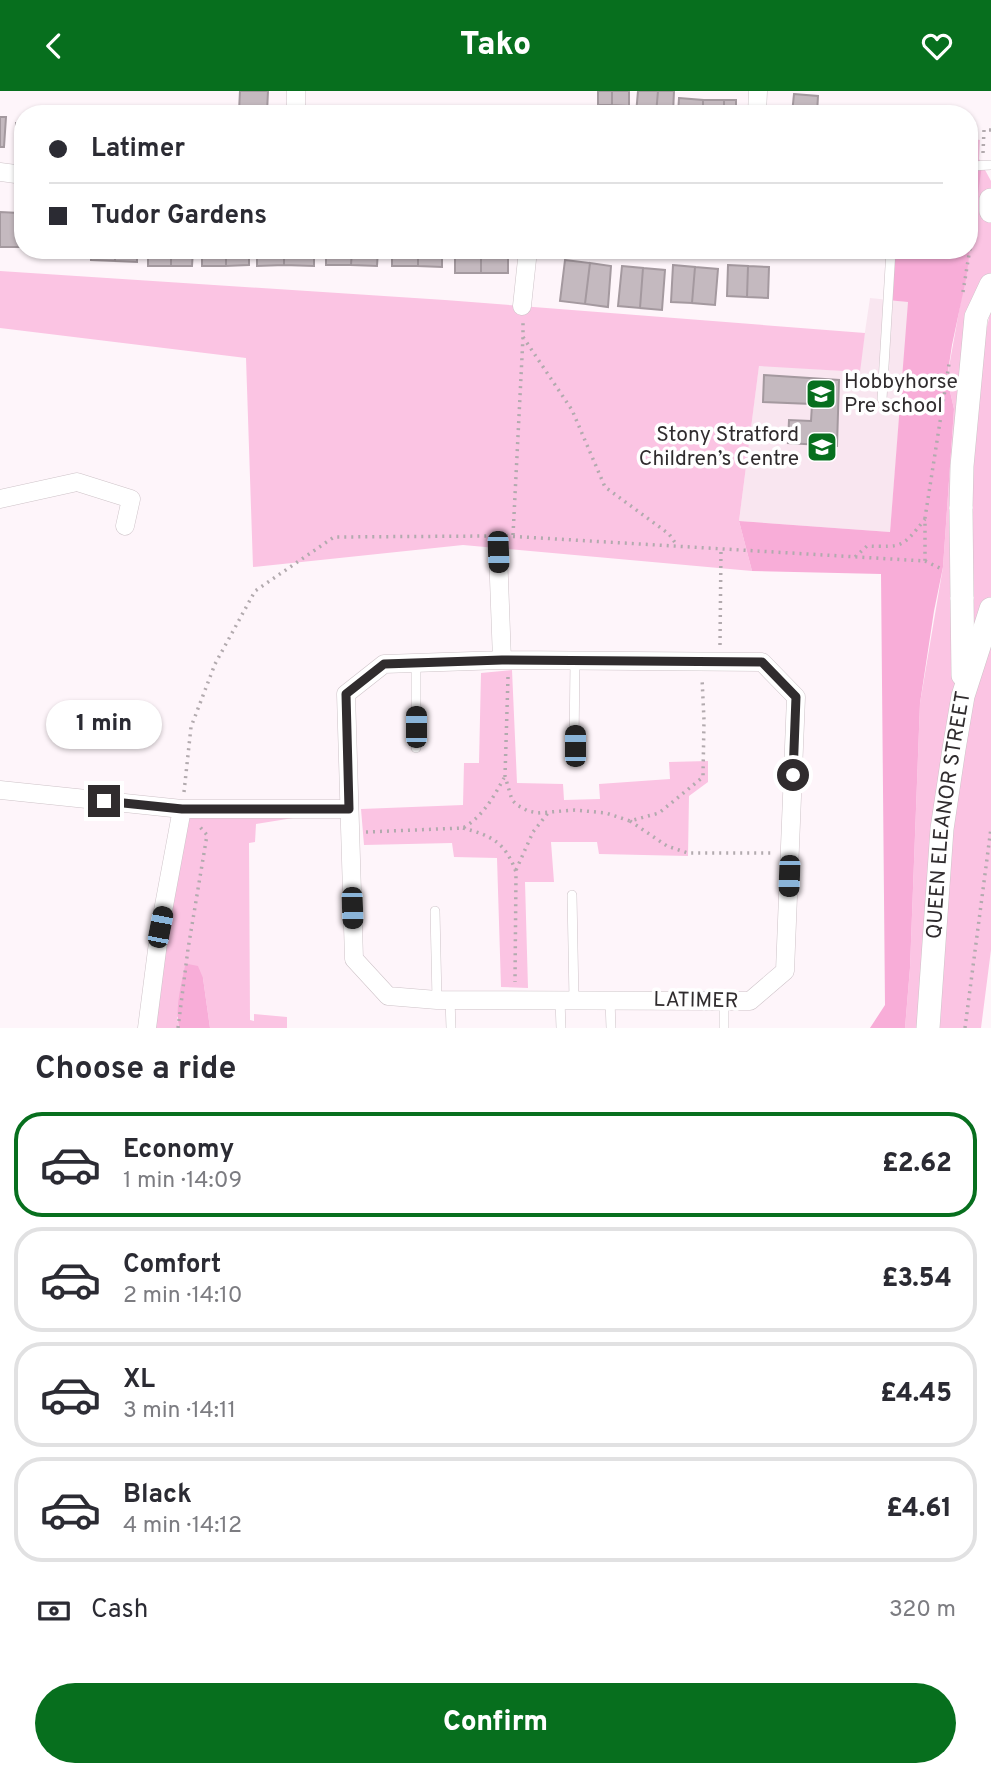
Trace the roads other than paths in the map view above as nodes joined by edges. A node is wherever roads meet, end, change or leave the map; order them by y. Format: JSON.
{"nodes":[{"id":1,"x":527,"y":259,"type":"edge"},
{"id":2,"x":890,"y":259,"type":"edge"},
{"id":3,"x":991,"y":285,"type":"edge"},
{"id":4,"x":522,"y":306,"type":"road end"},
{"id":5,"x":882,"y":398,"type":"dead end"},
{"id":6,"x":0,"y":499,"type":"edge"},
{"id":7,"x":125,"y":526,"type":"dead end"},
{"id":8,"x":498,"y":552,"type":"dead end"},
{"id":9,"x":989,"y":615,"type":"edge"},
{"id":10,"x":505,"y":660,"type":"junction"},
{"id":11,"x":575,"y":661,"type":"junction"},
{"id":12,"x":416,"y":663,"type":"junction"},
{"id":13,"x":963,"y":696,"type":"junction"},
{"id":14,"x":575,"y":746,"type":"dead end"},
{"id":15,"x":416,"y":748,"type":"dead end"},
{"id":16,"x":0,"y":790,"type":"edge"},
{"id":17,"x":182,"y":809,"type":"junction"},
{"id":18,"x":349,"y":809,"type":"junction"},
{"id":19,"x":572,"y":895,"type":"dead end"},
{"id":20,"x":435,"y":911,"type":"dead end"},
{"id":21,"x":444,"y":1000,"type":"junction"},
{"id":22,"x":567,"y":1000,"type":"junction"},
{"id":23,"x":610,"y":1000,"type":"junction"},
{"id":24,"x":724,"y":1001,"type":"junction"},
{"id":25,"x":147,"y":1028,"type":"edge"},
{"id":26,"x":451,"y":1028,"type":"edge"},
{"id":27,"x":561,"y":1028,"type":"edge"},
{"id":28,"x":611,"y":1028,"type":"edge"},
{"id":29,"x":724,"y":1028,"type":"edge"},
{"id":30,"x":928,"y":1028,"type":"edge"}],
"edges":[{"from":1,"to":4,"type":"street"},
{"from":2,"to":5,"type":"lane"},
{"from":3,"to":13,"type":"street","bridge":true},
{"from":6,"to":7,"type":"street"},
{"from":8,"to":10,"type":"street"},
{"from":9,"to":13,"type":"street","name":"QUEEN ELEANOR STREET"},
{"from":10,"to":11,"type":"street","name":"LATIMER"},
{"from":10,"to":12,"type":"street","name":"LATIMER"},
{"from":11,"to":14,"type":"lane"},
{"from":11,"to":24,"type":"street","name":"LATIMER"},
{"from":12,"to":15,"type":"lane"},
{"from":12,"to":18,"type":"street","name":"LATIMER"},
{"from":13,"to":30,"type":"street","name":"QUEEN ELEANOR STREET"},
{"from":16,"to":17,"type":"street"},
{"from":17,"to":18,"type":"street"},
{"from":17,"to":25,"type":"street"},
{"from":18,"to":21,"type":"street","name":"LATIMER"},
{"from":19,"to":22,"type":"lane"},
{"from":20,"to":21,"type":"lane"},
{"from":21,"to":22,"type":"street","name":"LATIMER"},
{"from":21,"to":26,"type":"lane"},
{"from":22,"to":23,"type":"street","name":"LATIMER"},
{"from":22,"to":27,"type":"lane"},
{"from":23,"to":24,"type":"street","name":"LATIMER"},
{"from":23,"to":28,"type":"lane"},
{"from":24,"to":29,"type":"lane"}]}
